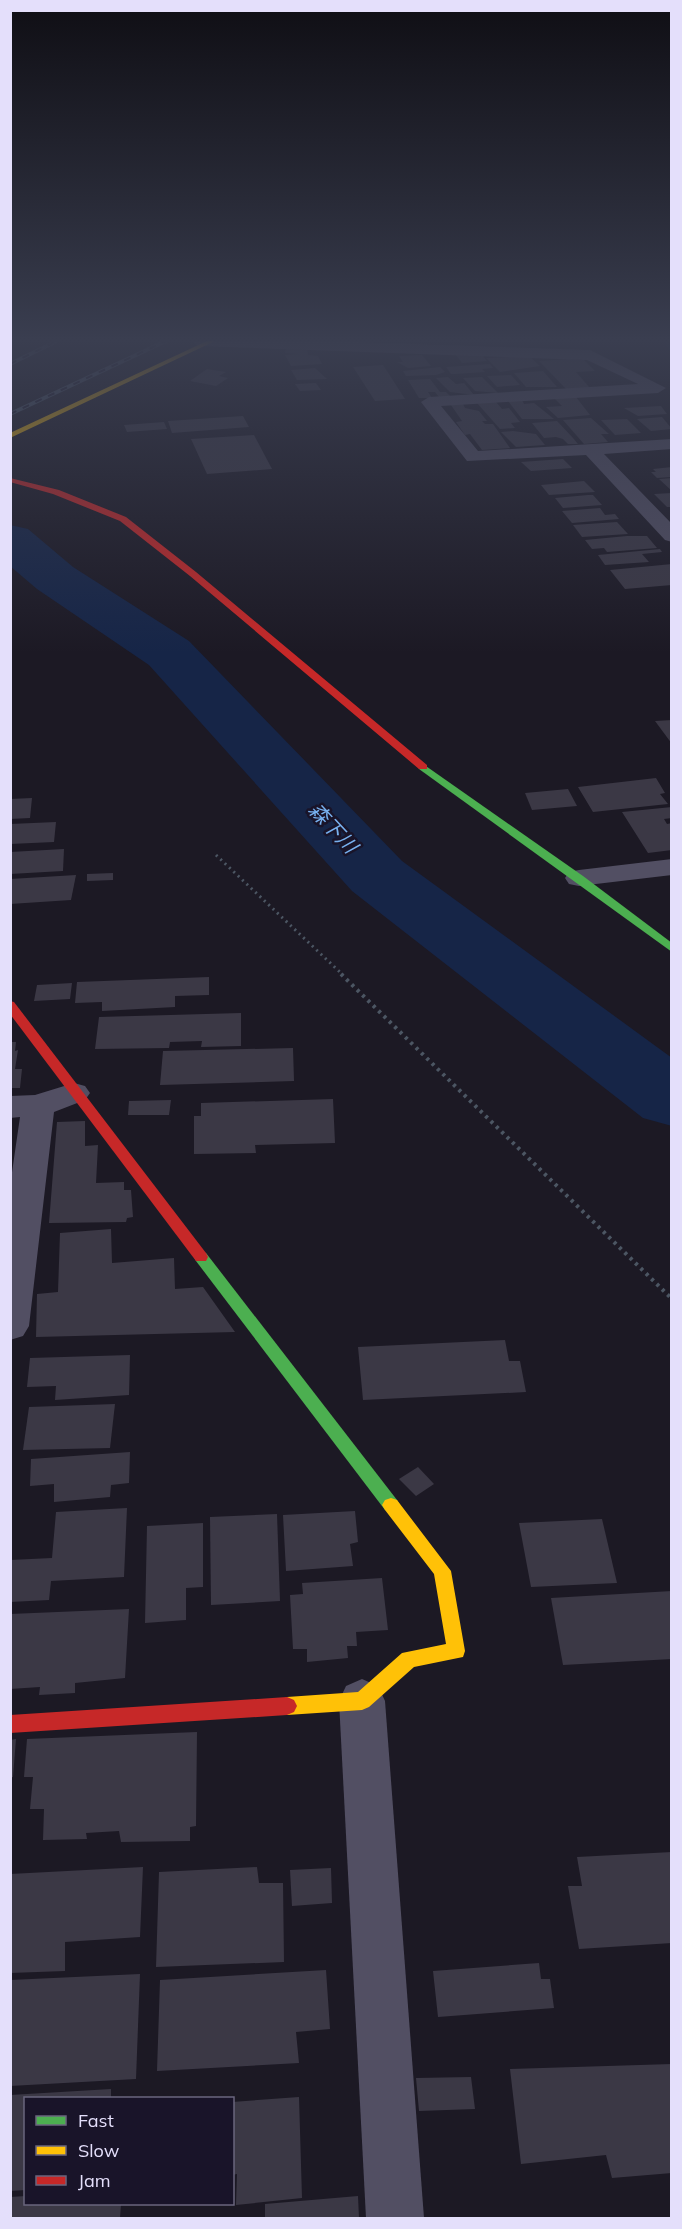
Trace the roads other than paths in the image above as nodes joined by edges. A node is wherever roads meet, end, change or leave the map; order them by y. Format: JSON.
{"nodes":[{"id":1,"x":463,"y":445,"type":"edge"},
{"id":2,"x":658,"y":445,"type":"edge"},
{"id":3,"x":591,"y":450,"type":"junction"},
{"id":4,"x":10,"y":480,"type":"edge"},
{"id":5,"x":663,"y":514,"type":"edge"},
{"id":6,"x":672,"y":536,"type":"edge"},
{"id":7,"x":672,"y":867,"type":"edge"},
{"id":8,"x":579,"y":878,"type":"junction"},
{"id":9,"x":672,"y":949,"type":"edge"},
{"id":10,"x":10,"y":1005,"type":"edge"},
{"id":11,"x":74,"y":1093,"type":"junction"},
{"id":12,"x":24,"y":1107,"type":"edge"},
{"id":13,"x":10,"y":1326,"type":"edge"},
{"id":14,"x":362,"y":1701,"type":"junction"},
{"id":15,"x":10,"y":1724,"type":"edge"},
{"id":16,"x":395,"y":2218,"type":"edge"}],
"edges":[{"from":1,"to":3,"type":"street"},
{"from":2,"to":3,"type":"street"},
{"from":3,"to":5,"type":"street"},
{"from":4,"to":8,"type":"street"},
{"from":5,"to":6,"type":"street"},
{"from":7,"to":8,"type":"street"},
{"from":8,"to":9,"type":"street"},
{"from":10,"to":11,"type":"street"},
{"from":11,"to":12,"type":"street"},
{"from":11,"to":14,"type":"street"},
{"from":12,"to":13,"type":"street"},
{"from":14,"to":15,"type":"street"},
{"from":14,"to":16,"type":"street"}]}
